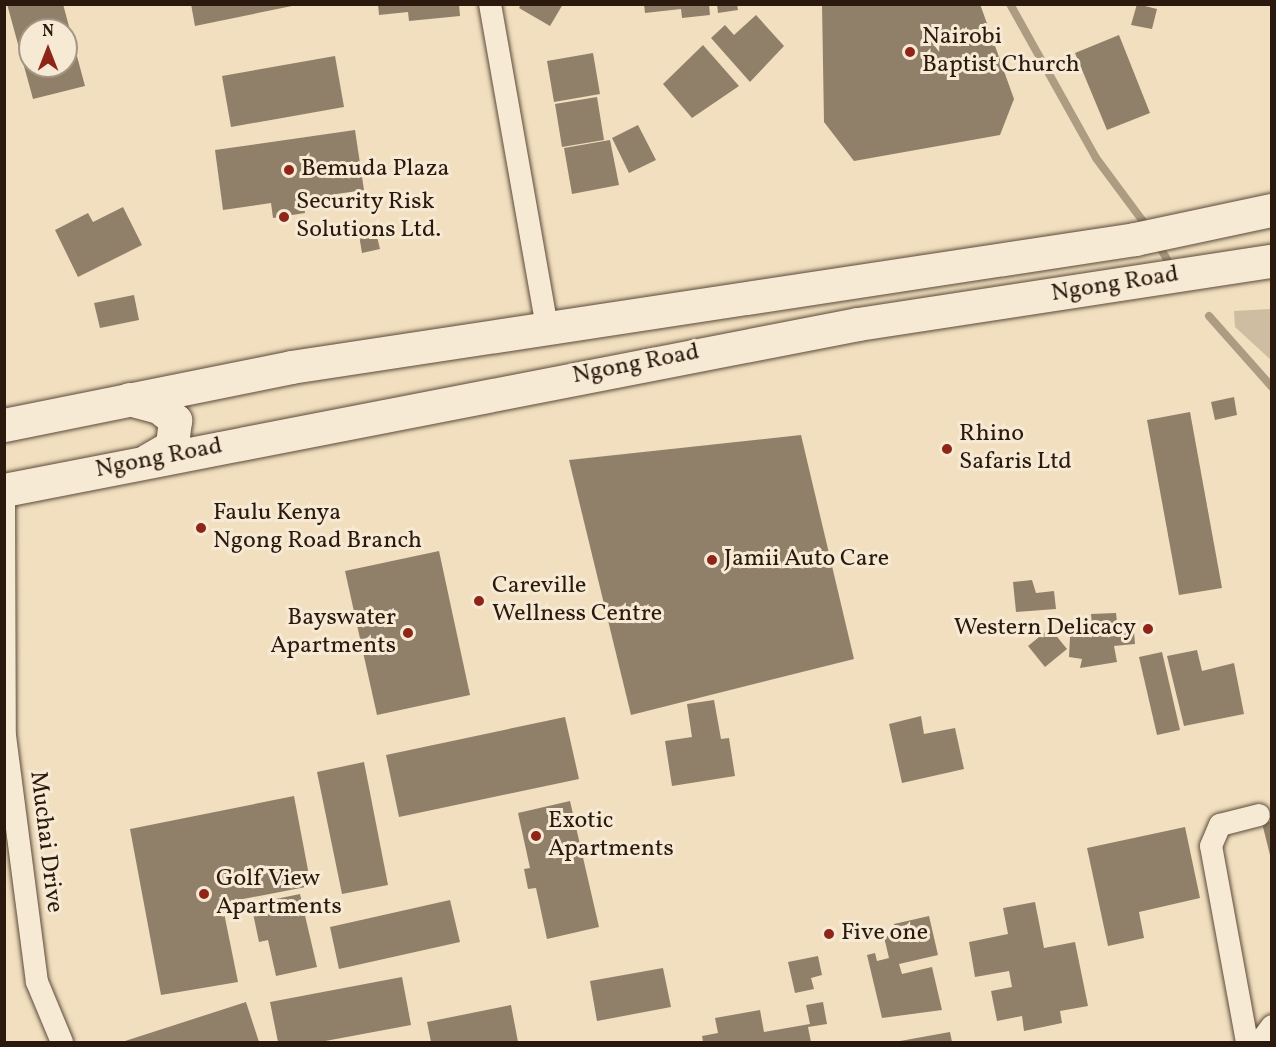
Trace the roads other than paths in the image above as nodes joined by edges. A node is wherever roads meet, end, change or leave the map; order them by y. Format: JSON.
{"nodes":[{"id":1,"x":490,"y":4,"type":"edge"},
{"id":2,"x":1272,"y":210,"type":"edge"},
{"id":3,"x":1272,"y":261,"type":"edge"},
{"id":4,"x":547,"y":327,"type":"junction"},
{"id":5,"x":127,"y":398,"type":"junction"},
{"id":6,"x":4,"y":424,"type":"edge"},
{"id":7,"x":147,"y":460,"type":"junction"},
{"id":8,"x":4,"y":490,"type":"edge"},
{"id":9,"x":4,"y":498,"type":"edge"},
{"id":10,"x":1258,"y":815,"type":"dead end"},
{"id":11,"x":1272,"y":1026,"type":"edge"},
{"id":12,"x":62,"y":1042,"type":"edge"},
{"id":13,"x":1247,"y":1042,"type":"edge"},
{"id":14,"x":1260,"y":1042,"type":"edge"}],
"edges":[{"from":1,"to":4,"type":"street"},
{"from":2,"to":4,"type":"main road","name":"Ngong Road"},
{"from":3,"to":7,"type":"main road","name":"Ngong Road"},
{"from":4,"to":5,"type":"main road","name":"Ngong Road"},
{"from":5,"to":6,"type":"main road","name":"Ngong Road"},
{"from":5,"to":7,"type":"main road"},
{"from":7,"to":8,"type":"main road","name":"Ngong Road"},
{"from":9,"to":12,"type":"street","name":"Muchai Drive"},
{"from":10,"to":13,"type":"street"},
{"from":11,"to":14,"type":"street"}]}
